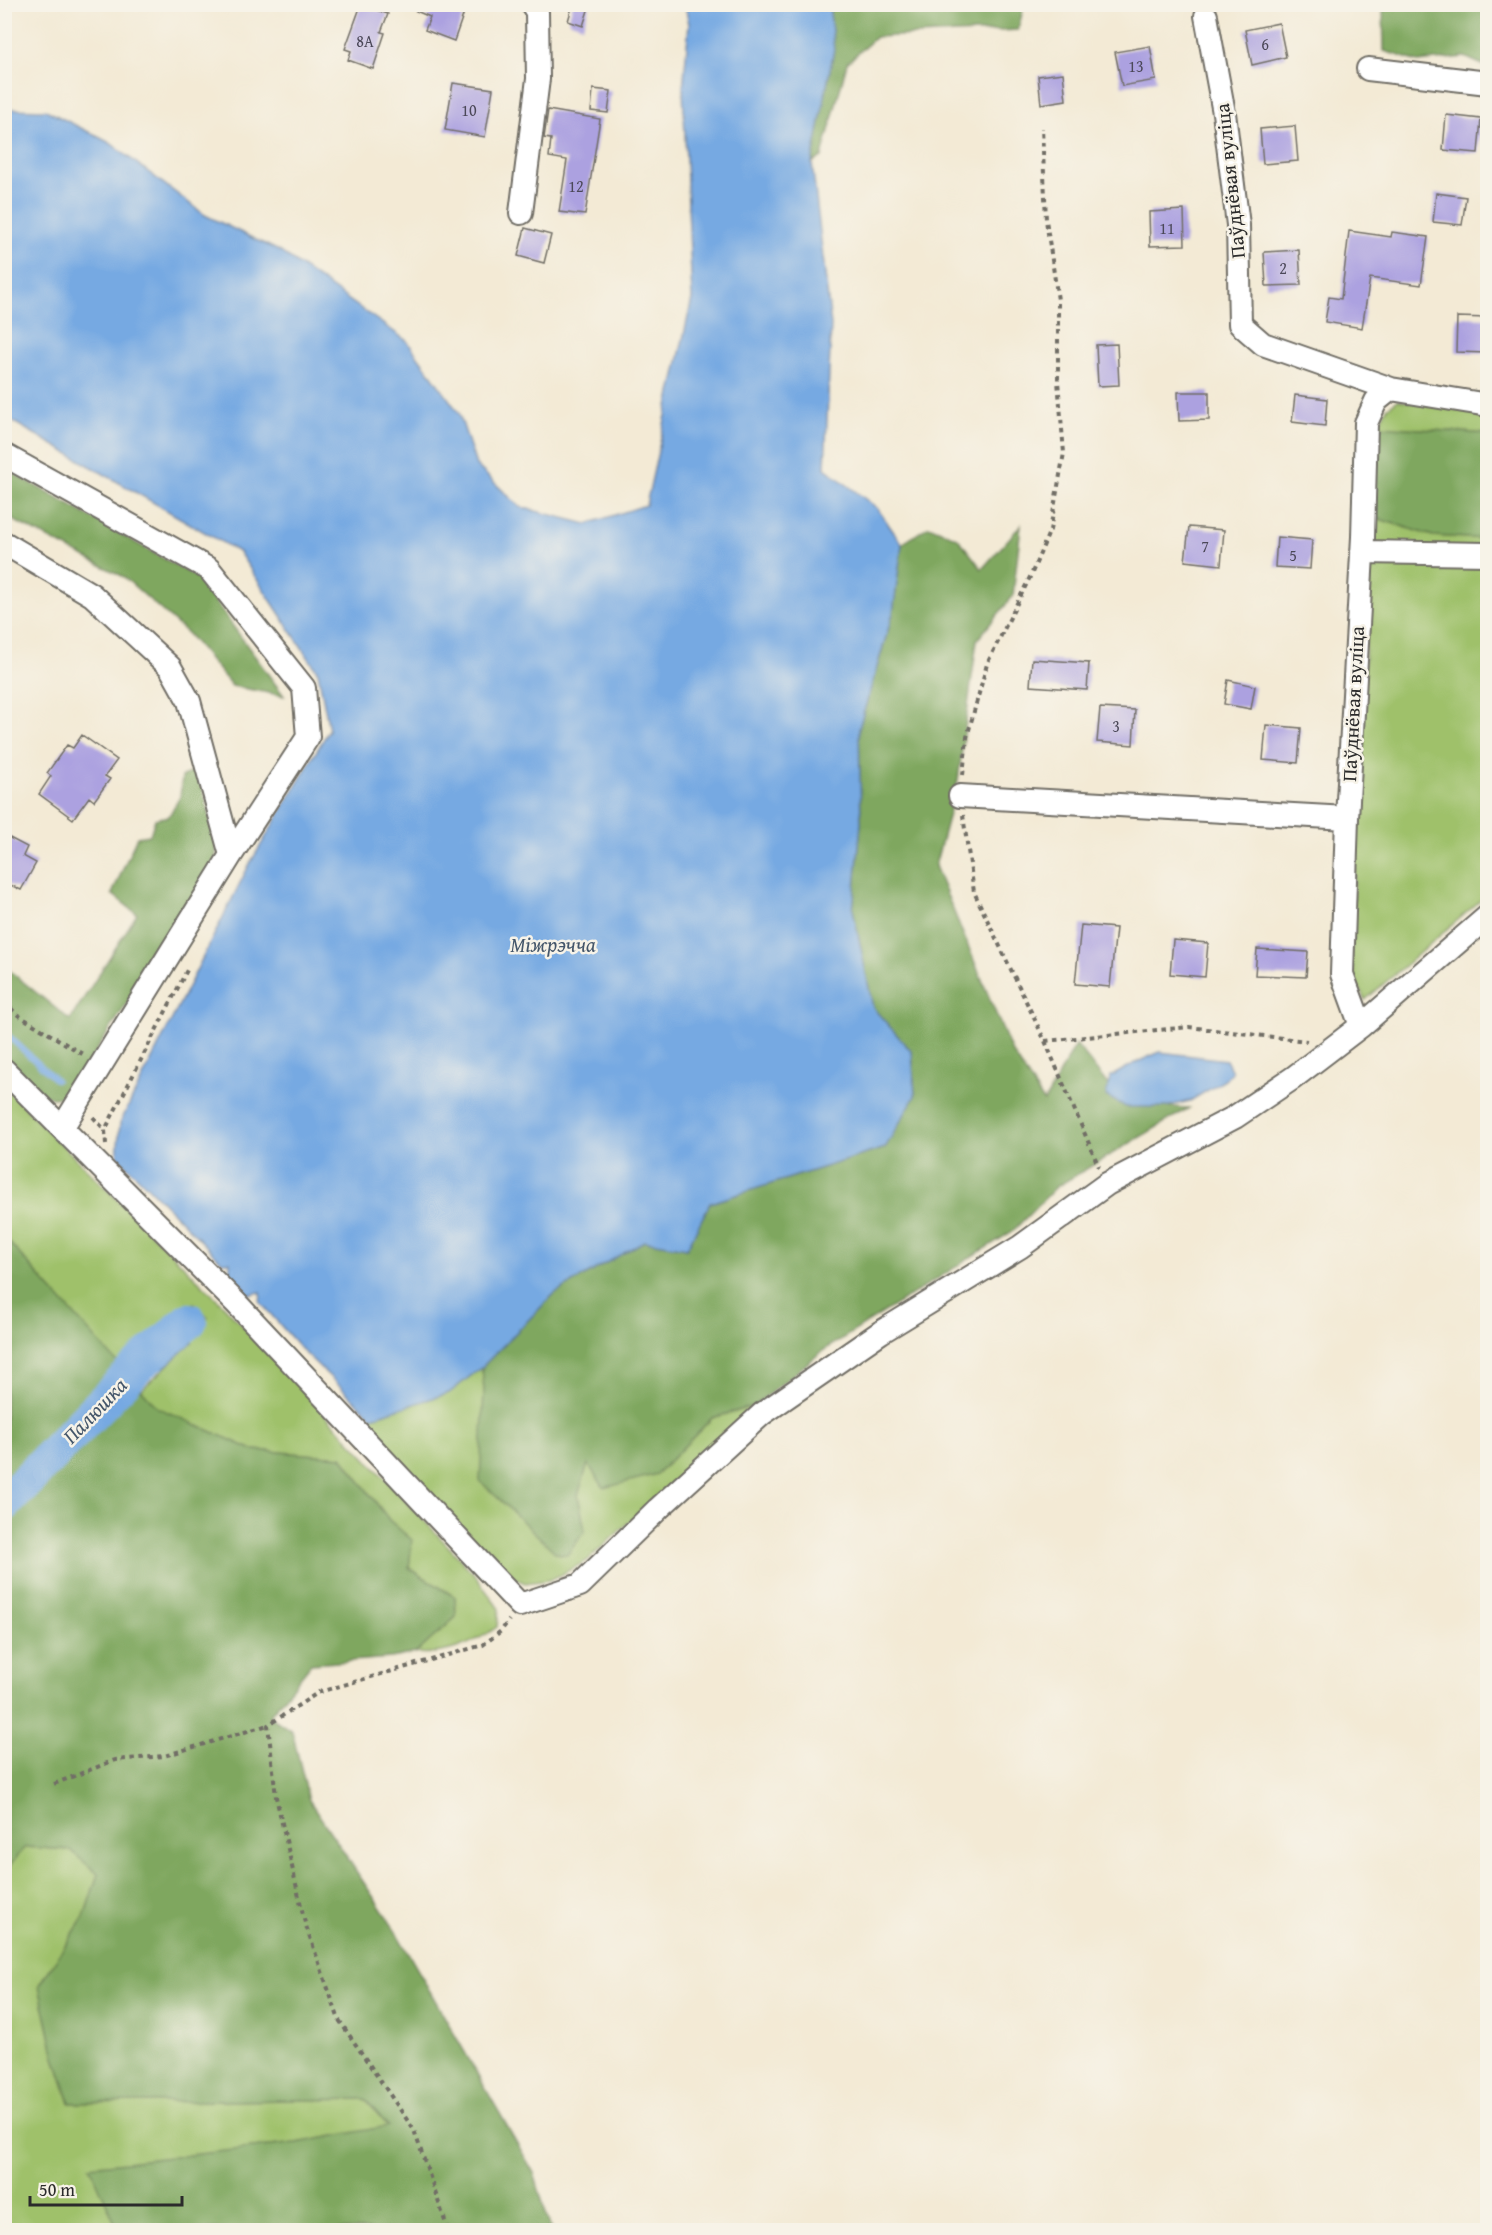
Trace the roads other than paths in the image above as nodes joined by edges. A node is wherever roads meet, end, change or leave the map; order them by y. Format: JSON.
{"nodes":[{"id":1,"x":532,"y":4,"type":"edge"},
{"id":2,"x":1206,"y":16,"type":"dead end"},
{"id":3,"x":1368,"y":69,"type":"dead end"},
{"id":4,"x":1488,"y":83,"type":"edge"},
{"id":5,"x":521,"y":213,"type":"dead end"},
{"id":6,"x":1391,"y":389,"type":"junction"},
{"id":7,"x":1488,"y":405,"type":"edge"},
{"id":8,"x":4,"y":455,"type":"edge"},
{"id":9,"x":4,"y":543,"type":"edge"},
{"id":10,"x":1362,"y":552,"type":"junction"},
{"id":11,"x":1488,"y":554,"type":"edge"},
{"id":12,"x":960,"y":796,"type":"road end"},
{"id":13,"x":1347,"y":818,"type":"junction"},
{"id":14,"x":231,"y":855,"type":"junction"},
{"id":15,"x":1488,"y":916,"type":"edge"},
{"id":16,"x":1361,"y":1026,"type":"junction"},
{"id":17,"x":4,"y":1070,"type":"edge"},
{"id":18,"x":62,"y":1128,"type":"junction"}],
"edges":[{"from":1,"to":5,"type":"street"},
{"from":2,"to":6,"type":"street","name":"Паўднёвая вуліца"},
{"from":3,"to":4,"type":"street"},
{"from":6,"to":7,"type":"street","name":"Паўднёвая вуліца"},
{"from":6,"to":10,"type":"street","name":"Паўднёвая вуліца"},
{"from":8,"to":14,"type":"street"},
{"from":9,"to":14,"type":"street"},
{"from":10,"to":11,"type":"street"},
{"from":10,"to":13,"type":"street","name":"Паўднёвая вуліца"},
{"from":12,"to":13,"type":"street"},
{"from":13,"to":16,"type":"street","name":"Паўднёвая вуліца"},
{"from":14,"to":18,"type":"street"},
{"from":15,"to":16,"type":"street"},
{"from":16,"to":18,"type":"street"},
{"from":17,"to":18,"type":"street"}]}
